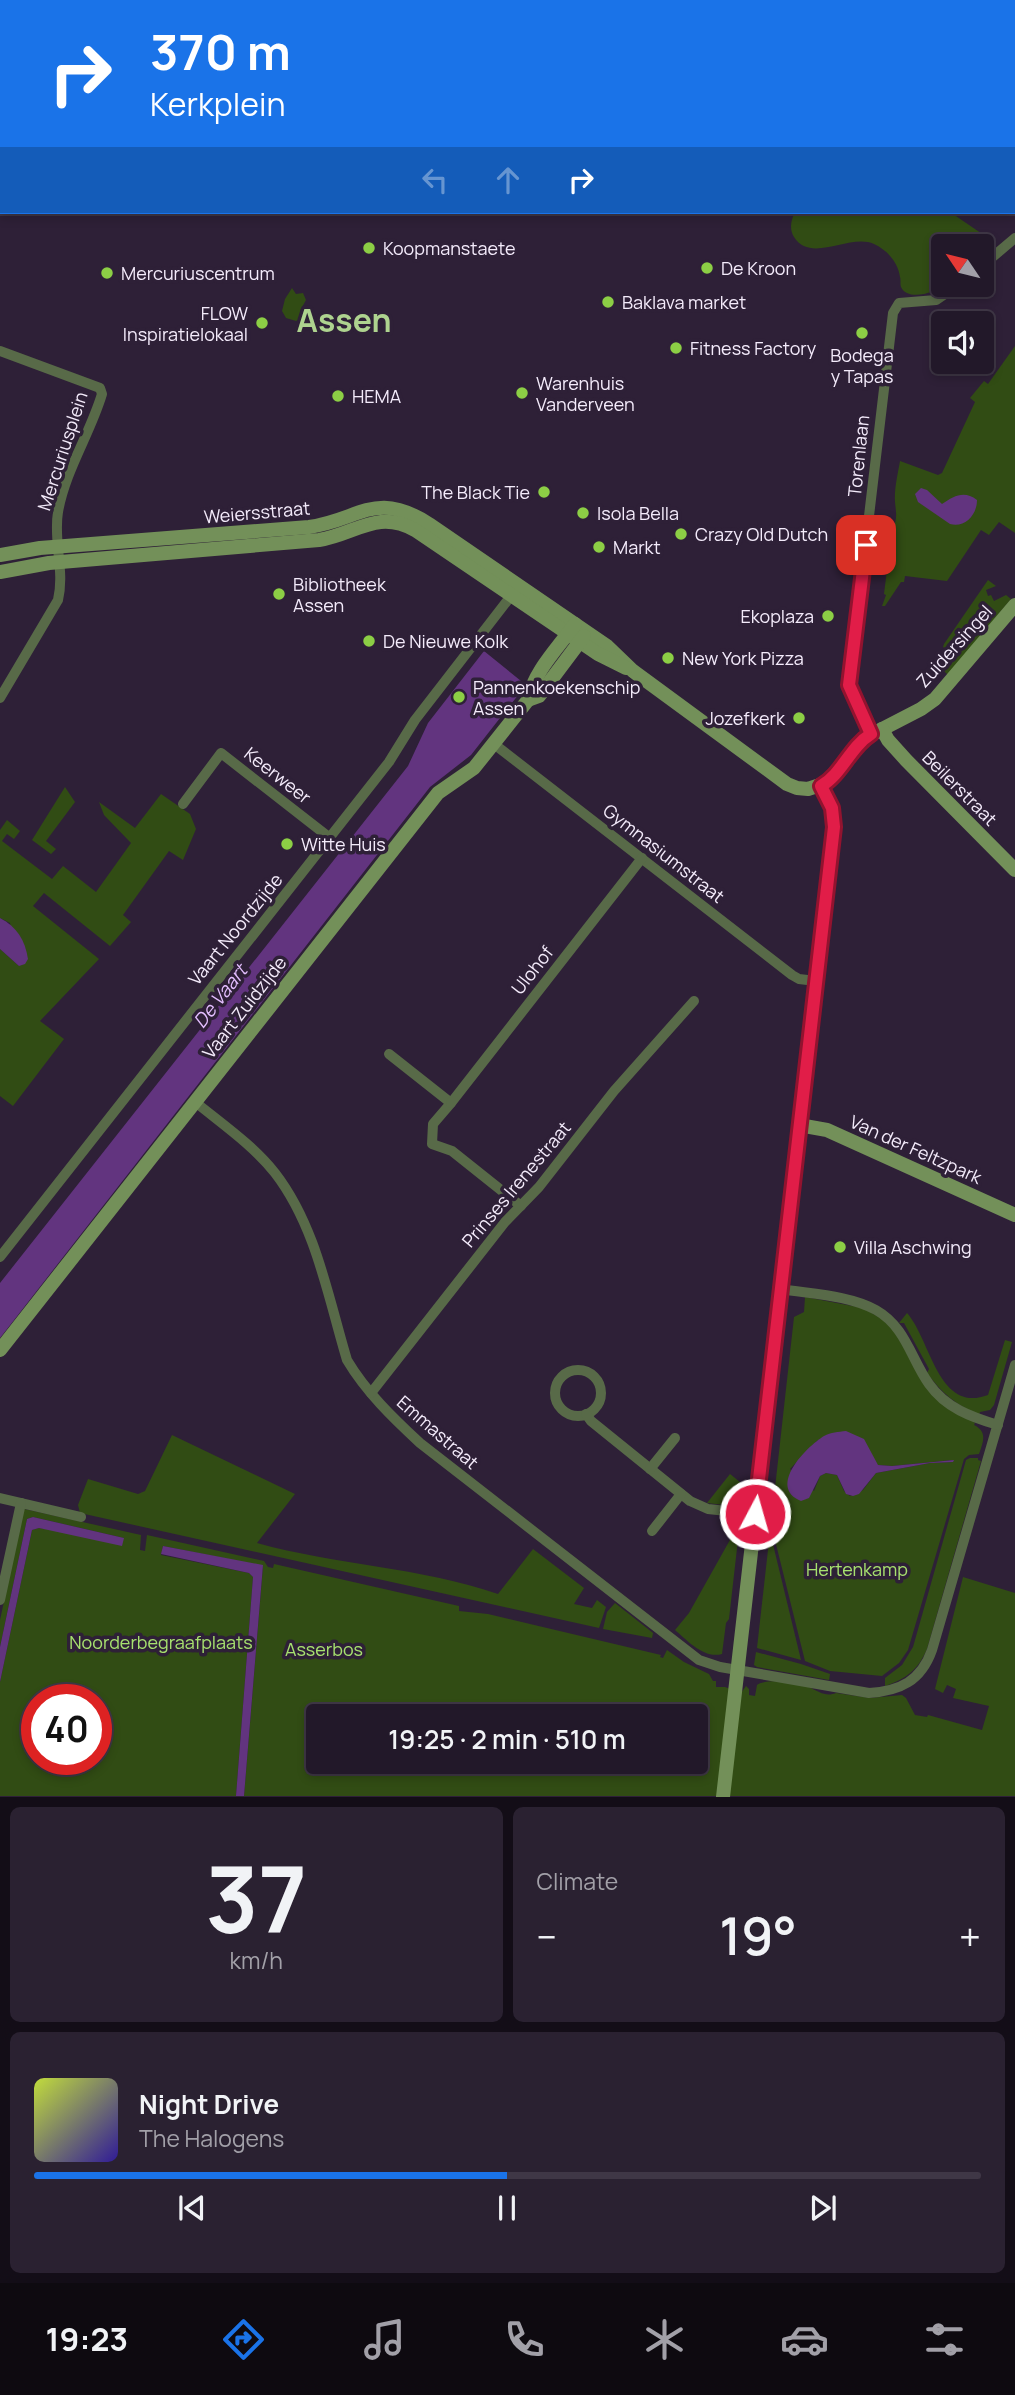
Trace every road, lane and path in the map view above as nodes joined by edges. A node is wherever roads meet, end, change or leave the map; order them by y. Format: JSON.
{"nodes":[{"id":1,"x":1015,"y":239,"type":"edge"},
{"id":2,"x":994,"y":256,"type":"edge"},
{"id":3,"x":939,"y":298,"type":"edge"},
{"id":4,"x":0,"y":351,"type":"edge"},
{"id":5,"x":59,"y":547,"type":"junction"},
{"id":6,"x":0,"y":555,"type":"edge"},
{"id":7,"x":60,"y":562,"type":"junction"},
{"id":8,"x":0,"y":572,"type":"edge"},
{"id":9,"x":514,"y":591,"type":"junction"},
{"id":10,"x":1015,"y":605,"type":"edge"},
{"id":11,"x":577,"y":633,"type":"junction"},
{"id":12,"x":0,"y":698,"type":"edge"},
{"id":13,"x":877,"y":732,"type":"junction"},
{"id":14,"x":494,"y":744,"type":"junction"},
{"id":15,"x":821,"y":786,"type":"junction"},
{"id":16,"x":183,"y":804,"type":"dead end"},
{"id":17,"x":330,"y":838,"type":"junction"},
{"id":18,"x":642,"y":858,"type":"junction"},
{"id":19,"x":1015,"y":870,"type":"edge"},
{"id":20,"x":816,"y":981,"type":"junction"},
{"id":21,"x":694,"y":1001,"type":"dead end"},
{"id":22,"x":389,"y":1054,"type":"dead end"},
{"id":23,"x":194,"y":1101,"type":"junction"},
{"id":24,"x":451,"y":1103,"type":"junction"},
{"id":25,"x":799,"y":1125,"type":"junction"},
{"id":26,"x":520,"y":1206,"type":"junction"},
{"id":27,"x":1015,"y":1214,"type":"edge"},
{"id":28,"x":0,"y":1256,"type":"edge"},
{"id":29,"x":781,"y":1289,"type":"junction"},
{"id":30,"x":0,"y":1350,"type":"edge"},
{"id":31,"x":1015,"y":1365,"type":"edge"},
{"id":32,"x":371,"y":1393,"type":"junction"},
{"id":33,"x":586,"y":1414,"type":"junction"},
{"id":34,"x":998,"y":1425,"type":"junction"},
{"id":35,"x":675,"y":1438,"type":"dead end"},
{"id":36,"x":650,"y":1469,"type":"junction"},
{"id":37,"x":681,"y":1494,"type":"junction"},
{"id":38,"x":0,"y":1498,"type":"edge"},
{"id":39,"x":21,"y":1503,"type":"junction"},
{"id":40,"x":755,"y":1514,"type":"junction"},
{"id":41,"x":81,"y":1517,"type":"dead end"},
{"id":42,"x":652,"y":1531,"type":"dead end"},
{"id":43,"x":0,"y":1600,"type":"edge"},
{"id":44,"x":736,"y":1670,"type":"junction"},
{"id":45,"x":723,"y":1797,"type":"edge"}],
"edges":[{"from":1,"to":2,"type":"street"},
{"from":3,"to":13,"type":"street","name":"Torenlaan"},
{"from":4,"to":5,"type":"street","name":"Mercuriusplein"},
{"from":5,"to":6,"type":"main road","name":"Weiersstraat"},
{"from":5,"to":7,"type":"street"},
{"from":5,"to":9,"type":"main road","name":"Weiersstraat"},
{"from":7,"to":8,"type":"main road","name":"Weiersstraat"},
{"from":7,"to":9,"type":"main road","name":"Weiersstraat"},
{"from":7,"to":12,"type":"street"},
{"from":9,"to":11,"type":"main road","name":"Weiersstraat"},
{"from":9,"to":17,"type":"street","name":"Vaart Noordzijde"},
{"from":10,"to":13,"type":"main road","name":"Zuidersingel"},
{"from":11,"to":14,"type":"main road","name":"Vaart Zuidzijde"},
{"from":11,"to":15,"type":"main road","name":"Weiersstraat"},
{"from":13,"to":15,"type":"main road","name":"Zuidersingel"},
{"from":13,"to":19,"type":"main road","name":"Beilerstraat"},
{"from":14,"to":18,"type":"street","name":"Gymnasiumstraat"},
{"from":14,"to":23,"type":"main road","name":"Vaart Zuidzijde"},
{"from":15,"to":20,"type":"main road"},
{"from":16,"to":17,"type":"street","name":"Keerweer"},
{"from":17,"to":28,"type":"street","name":"Vaart Noordzijde"},
{"from":18,"to":20,"type":"street","name":"Gymnasiumstraat"},
{"from":18,"to":24,"type":"street","name":"Ulohof"},
{"from":20,"to":25,"type":"main road"},
{"from":21,"to":26,"type":"street","name":"Prinses Irenestraat"},
{"from":22,"to":24,"type":"street"},
{"from":23,"to":30,"type":"main road","name":"Vaart Zuidzijde"},
{"from":23,"to":32,"type":"street","name":"Emmastraat"},
{"from":24,"to":26,"type":"street","name":"Ulohof"},
{"from":25,"to":27,"type":"main road","name":"Van der Feltzpark"},
{"from":25,"to":29,"type":"main road"},
{"from":26,"to":32,"type":"street","name":"Prinses Irenestraat"},
{"from":29,"to":34,"type":"street"},
{"from":29,"to":40,"type":"main road"},
{"from":31,"to":34,"type":"street"},
{"from":32,"to":44,"type":"street","name":"Emmastraat"},
{"from":33,"to":33,"type":"street"},
{"from":33,"to":36,"type":"street"},
{"from":34,"to":44,"type":"street"},
{"from":35,"to":36,"type":"street"},
{"from":36,"to":37,"type":"street"},
{"from":37,"to":40,"type":"street"},
{"from":37,"to":42,"type":"street"},
{"from":38,"to":39,"type":"street"},
{"from":39,"to":41,"type":"street"},
{"from":39,"to":43,"type":"street"},
{"from":40,"to":44,"type":"main road"},
{"from":44,"to":45,"type":"main road"}]}
